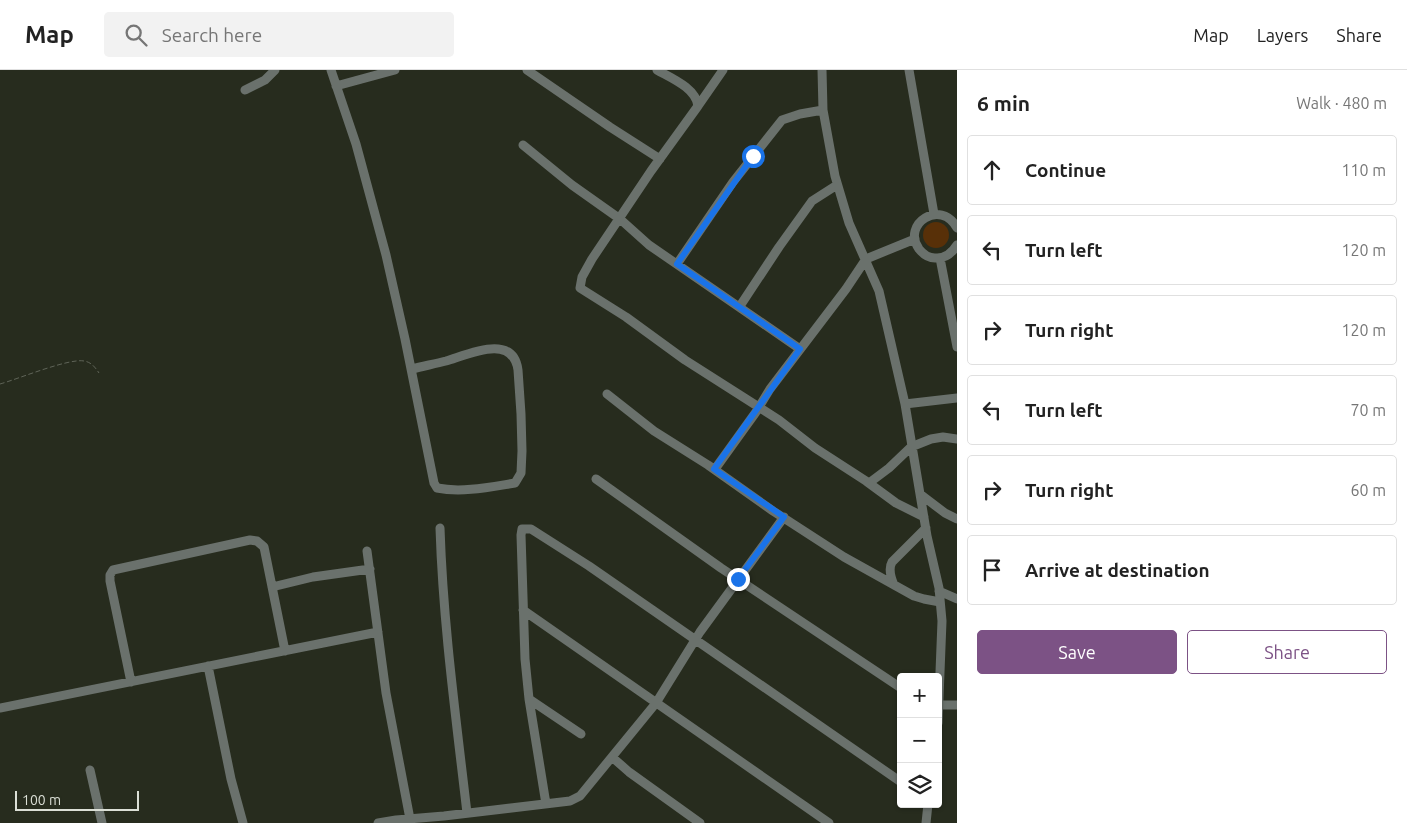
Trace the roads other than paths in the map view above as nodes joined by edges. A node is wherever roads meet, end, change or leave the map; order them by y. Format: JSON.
{"nodes":[{"id":1,"x":275,"y":70,"type":"edge"},
{"id":2,"x":331,"y":70,"type":"edge"},
{"id":3,"x":394,"y":70,"type":"edge"},
{"id":4,"x":527,"y":70,"type":"edge"},
{"id":5,"x":657,"y":70,"type":"edge"},
{"id":6,"x":723,"y":70,"type":"edge"},
{"id":7,"x":822,"y":70,"type":"edge"},
{"id":8,"x":909,"y":70,"type":"edge"},
{"id":9,"x":336,"y":86,"type":"junction"},
{"id":10,"x":245,"y":90,"type":"dead end"},
{"id":11,"x":698,"y":106,"type":"junction"},
{"id":12,"x":823,"y":110,"type":"junction"},
{"id":13,"x":522,"y":145,"type":"dead end"},
{"id":14,"x":660,"y":159,"type":"junction"},
{"id":15,"x":837,"y":185,"type":"junction"},
{"id":16,"x":934,"y":214,"type":"junction"},
{"id":17,"x":620,"y":220,"type":"junction"},
{"id":18,"x":957,"y":228,"type":"edge"},
{"id":19,"x":915,"y":239,"type":"junction"},
{"id":20,"x":957,"y":245,"type":"edge"},
{"id":21,"x":940,"y":258,"type":"junction"},
{"id":22,"x":866,"y":259,"type":"junction"},
{"id":23,"x":677,"y":264,"type":"junction"},
{"id":24,"x":740,"y":306,"type":"junction"},
{"id":25,"x":957,"y":347,"type":"edge"},
{"id":26,"x":800,"y":349,"type":"junction"},
{"id":27,"x":412,"y":369,"type":"junction"},
{"id":28,"x":607,"y":394,"type":"dead end"},
{"id":29,"x":957,"y":398,"type":"edge"},
{"id":30,"x":905,"y":404,"type":"junction"},
{"id":31,"x":759,"y":408,"type":"junction"},
{"id":32,"x":957,"y":439,"type":"edge"},
{"id":33,"x":912,"y":447,"type":"junction"},
{"id":34,"x":714,"y":469,"type":"junction"},
{"id":35,"x":596,"y":479,"type":"dead end"},
{"id":36,"x":870,"y":483,"type":"junction"},
{"id":37,"x":920,"y":494,"type":"junction"},
{"id":38,"x":784,"y":517,"type":"junction"},
{"id":39,"x":924,"y":517,"type":"junction"},
{"id":40,"x":957,"y":519,"type":"edge"},
{"id":41,"x":440,"y":528,"type":"dead end"},
{"id":42,"x":926,"y":528,"type":"junction"},
{"id":43,"x":367,"y":551,"type":"dead end"},
{"id":44,"x":370,"y":569,"type":"junction"},
{"id":45,"x":738,"y":579,"type":"junction"},
{"id":46,"x":894,"y":585,"type":"junction"},
{"id":47,"x":272,"y":587,"type":"junction"},
{"id":48,"x":939,"y":591,"type":"junction"},
{"id":49,"x":957,"y":599,"type":"edge"},
{"id":50,"x":940,"y":602,"type":"junction"},
{"id":51,"x":523,"y":610,"type":"junction"},
{"id":52,"x":378,"y":632,"type":"junction"},
{"id":53,"x":696,"y":639,"type":"junction"},
{"id":54,"x":286,"y":651,"type":"junction"},
{"id":55,"x":208,"y":666,"type":"junction"},
{"id":56,"x":940,"y":673,"type":"edge"},
{"id":57,"x":131,"y":682,"type":"junction"},
{"id":58,"x":897,"y":685,"type":"edge"},
{"id":59,"x":529,"y":699,"type":"junction"},
{"id":60,"x":656,"y":703,"type":"junction"},
{"id":61,"x":957,"y":705,"type":"edge"},
{"id":62,"x":0,"y":708,"type":"edge"},
{"id":63,"x":942,"y":708,"type":"edge"},
{"id":64,"x":581,"y":734,"type":"dead end"},
{"id":65,"x":612,"y":757,"type":"junction"},
{"id":66,"x":90,"y":770,"type":"dead end"},
{"id":67,"x":897,"y":779,"type":"edge"},
{"id":68,"x":546,"y":804,"type":"junction"},
{"id":69,"x":928,"y":808,"type":"edge"},
{"id":70,"x":467,"y":813,"type":"junction"},
{"id":71,"x":410,"y":818,"type":"junction"},
{"id":72,"x":421,"y":820,"type":"edge"},
{"id":73,"x":102,"y":823,"type":"edge"},
{"id":74,"x":243,"y":823,"type":"edge"},
{"id":75,"x":378,"y":823,"type":"edge"},
{"id":76,"x":700,"y":823,"type":"edge"},
{"id":77,"x":829,"y":823,"type":"edge"},
{"id":78,"x":926,"y":823,"type":"edge"}],
"edges":[{"from":1,"to":10,"type":"street"},
{"from":2,"to":9,"type":"street"},
{"from":3,"to":9,"type":"street"},
{"from":4,"to":14,"type":"street"},
{"from":5,"to":11,"type":"street"},
{"from":6,"to":11,"type":"street"},
{"from":7,"to":12,"type":"street"},
{"from":8,"to":16,"type":"street"},
{"from":9,"to":27,"type":"street"},
{"from":11,"to":14,"type":"street"},
{"from":12,"to":15,"type":"street"},
{"from":12,"to":23,"type":"street"},
{"from":13,"to":17,"type":"street"},
{"from":14,"to":17,"type":"street"},
{"from":15,"to":22,"type":"street"},
{"from":15,"to":24,"type":"street"},
{"from":16,"to":18,"type":"street"},
{"from":16,"to":19,"type":"street"},
{"from":17,"to":23,"type":"street"},
{"from":17,"to":31,"type":"street"},
{"from":19,"to":21,"type":"street"},
{"from":19,"to":22,"type":"street"},
{"from":20,"to":21,"type":"street"},
{"from":21,"to":25,"type":"street"},
{"from":22,"to":26,"type":"street"},
{"from":22,"to":30,"type":"street"},
{"from":23,"to":24,"type":"street"},
{"from":24,"to":26,"type":"street"},
{"from":26,"to":31,"type":"street"},
{"from":27,"to":27,"type":"street"},
{"from":28,"to":34,"type":"street"},
{"from":29,"to":30,"type":"street"},
{"from":30,"to":33,"type":"street"},
{"from":31,"to":34,"type":"street"},
{"from":31,"to":36,"type":"street"},
{"from":32,"to":33,"type":"street"},
{"from":33,"to":36,"type":"street"},
{"from":33,"to":37,"type":"street"},
{"from":34,"to":38,"type":"street"},
{"from":35,"to":45,"type":"street"},
{"from":36,"to":39,"type":"street"},
{"from":37,"to":39,"type":"street"},
{"from":37,"to":40,"type":"street"},
{"from":38,"to":45,"type":"street"},
{"from":38,"to":46,"type":"street"},
{"from":39,"to":42,"type":"street"},
{"from":41,"to":70,"type":"street"},
{"from":42,"to":46,"type":"street"},
{"from":42,"to":48,"type":"street"},
{"from":43,"to":44,"type":"street"},
{"from":44,"to":47,"type":"street"},
{"from":44,"to":52,"type":"street"},
{"from":45,"to":53,"type":"street"},
{"from":45,"to":58,"type":"street"},
{"from":46,"to":50,"type":"street"},
{"from":47,"to":54,"type":"street"},
{"from":47,"to":57,"type":"street"},
{"from":48,"to":49,"type":"street"},
{"from":48,"to":50,"type":"street"},
{"from":50,"to":56,"type":"street"},
{"from":51,"to":53,"type":"street"},
{"from":51,"to":59,"type":"street"},
{"from":51,"to":60,"type":"street"},
{"from":52,"to":54,"type":"street"},
{"from":52,"to":71,"type":"street"},
{"from":53,"to":60,"type":"street"},
{"from":53,"to":67,"type":"street"},
{"from":54,"to":55,"type":"street"},
{"from":55,"to":57,"type":"street"},
{"from":55,"to":74,"type":"street"},
{"from":57,"to":62,"type":"street"},
{"from":59,"to":64,"type":"street"},
{"from":59,"to":68,"type":"street"},
{"from":60,"to":65,"type":"street"},
{"from":60,"to":77,"type":"street"},
{"from":61,"to":63,"type":"street"},
{"from":65,"to":68,"type":"street"},
{"from":65,"to":76,"type":"street"},
{"from":66,"to":73,"type":"street"},
{"from":68,"to":70,"type":"street"},
{"from":69,"to":78,"type":"street"},
{"from":70,"to":72,"type":"street"},
{"from":71,"to":72,"type":"street"},
{"from":71,"to":75,"type":"street"}]}
